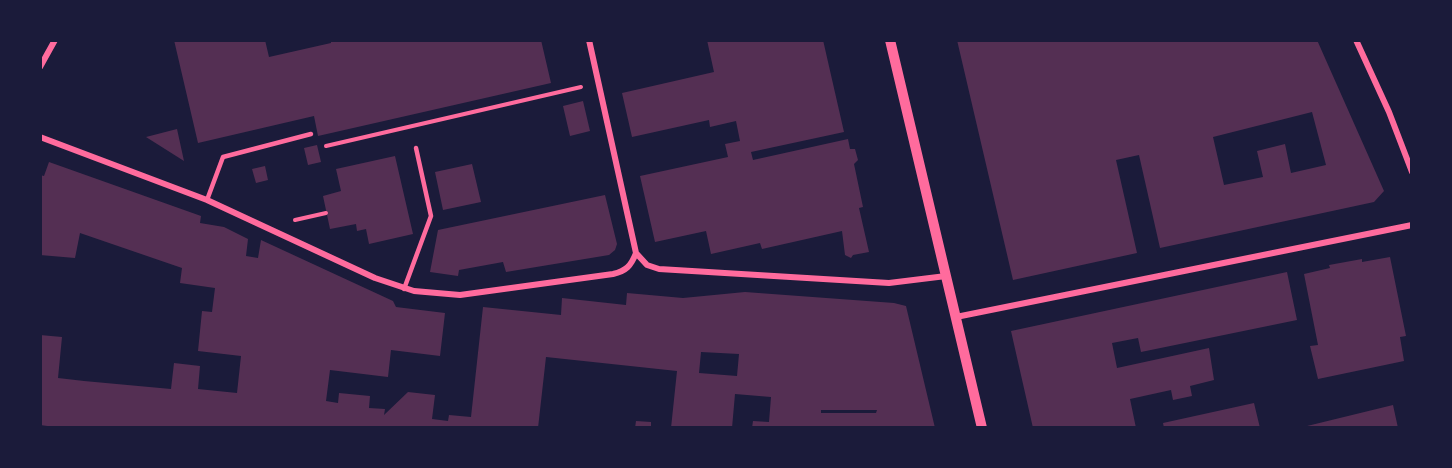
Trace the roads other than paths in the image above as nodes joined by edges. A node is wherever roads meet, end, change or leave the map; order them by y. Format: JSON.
{"nodes":[{"id":1,"x":55,"y":40,"type":"edge"},
{"id":2,"x":589,"y":40,"type":"edge"},
{"id":3,"x":890,"y":40,"type":"edge"},
{"id":4,"x":1356,"y":40,"type":"edge"},
{"id":5,"x":40,"y":67,"type":"edge"},
{"id":6,"x":312,"y":134,"type":"road end"},
{"id":7,"x":40,"y":137,"type":"edge"},
{"id":8,"x":416,"y":148,"type":"dead end"},
{"id":9,"x":1412,"y":172,"type":"edge"},
{"id":10,"x":207,"y":200,"type":"junction"},
{"id":11,"x":1412,"y":225,"type":"edge"},
{"id":12,"x":636,"y":253,"type":"junction"},
{"id":13,"x":946,"y":276,"type":"junction"},
{"id":14,"x":404,"y":289,"type":"junction"},
{"id":15,"x":956,"y":317,"type":"junction"},
{"id":16,"x":982,"y":428,"type":"edge"}],
"edges":[{"from":1,"to":5,"type":"street"},
{"from":2,"to":12,"type":"street"},
{"from":3,"to":13,"type":"street"},
{"from":4,"to":9,"type":"street"},
{"from":6,"to":10,"type":"lane"},
{"from":7,"to":10,"type":"street"},
{"from":8,"to":14,"type":"lane"},
{"from":10,"to":14,"type":"street"},
{"from":11,"to":15,"type":"street"},
{"from":12,"to":13,"type":"street"},
{"from":12,"to":14,"type":"street"},
{"from":13,"to":15,"type":"street"},
{"from":15,"to":16,"type":"street"}]}
